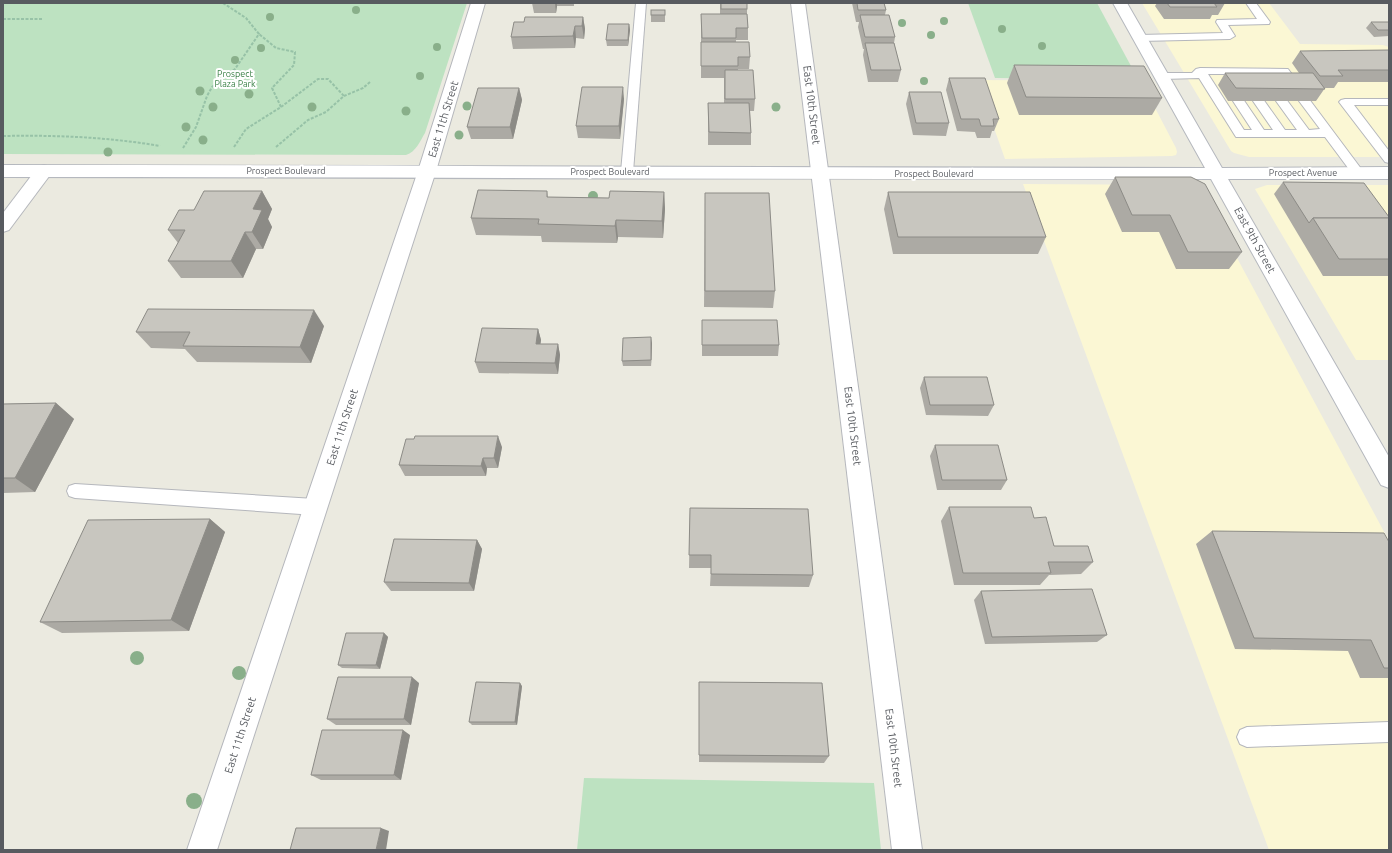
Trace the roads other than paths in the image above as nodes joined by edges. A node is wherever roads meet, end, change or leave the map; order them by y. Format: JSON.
{"nodes":[{"id":1,"x":478,"y":3,"type":"edge"},
{"id":2,"x":641,"y":3,"type":"edge"},
{"id":3,"x":798,"y":3,"type":"edge"},
{"id":4,"x":1120,"y":3,"type":"edge"},
{"id":5,"x":1251,"y":3,"type":"edge"},
{"id":6,"x":1140,"y":38,"type":"junction"},
{"id":7,"x":1200,"y":71,"type":"junction"},
{"id":8,"x":1162,"y":76,"type":"junction"},
{"id":9,"x":1294,"y":85,"type":"edge"},
{"id":10,"x":1239,"y":101,"type":"edge"},
{"id":11,"x":1259,"y":101,"type":"edge"},
{"id":12,"x":1282,"y":101,"type":"edge"},
{"id":13,"x":1305,"y":101,"type":"edge"},
{"id":14,"x":1389,"y":102,"type":"edge"},
{"id":15,"x":1281,"y":133,"type":"junction"},
{"id":16,"x":1305,"y":133,"type":"junction"},
{"id":17,"x":1329,"y":133,"type":"junction"},
{"id":18,"x":1260,"y":134,"type":"junction"},
{"id":19,"x":1389,"y":159,"type":"edge"},
{"id":20,"x":3,"y":171,"type":"edge"},
{"id":21,"x":44,"y":171,"type":"junction"},
{"id":22,"x":427,"y":171,"type":"junction"},
{"id":23,"x":627,"y":172,"type":"junction"},
{"id":24,"x":1217,"y":173,"type":"junction"},
{"id":25,"x":1358,"y":173,"type":"junction"},
{"id":26,"x":1389,"y":173,"type":"edge"},
{"id":27,"x":821,"y":174,"type":"junction"},
{"id":28,"x":3,"y":226,"type":"edge"},
{"id":29,"x":1389,"y":478,"type":"edge"},
{"id":30,"x":75,"y":491,"type":"dead end"},
{"id":31,"x":315,"y":507,"type":"junction"},
{"id":32,"x":1389,"y":732,"type":"edge"},
{"id":33,"x":1247,"y":737,"type":"dead end"},
{"id":34,"x":202,"y":850,"type":"edge"},
{"id":35,"x":907,"y":850,"type":"edge"}],
"edges":[{"from":1,"to":22,"type":"main road","name":"East 11th Street"},
{"from":2,"to":23,"type":"lane"},
{"from":3,"to":27,"type":"main road","name":"East 10th Street"},
{"from":4,"to":6,"type":"main road","name":"East 9th Street"},
{"from":5,"to":6,"type":"lane"},
{"from":6,"to":8,"type":"main road","name":"East 9th Street"},
{"from":7,"to":8,"type":"lane"},
{"from":7,"to":9,"type":"lane"},
{"from":7,"to":18,"type":"lane"},
{"from":8,"to":24,"type":"main road","name":"East 9th Street"},
{"from":10,"to":18,"type":"lane"},
{"from":11,"to":15,"type":"lane"},
{"from":12,"to":16,"type":"lane"},
{"from":13,"to":17,"type":"lane"},
{"from":14,"to":19,"type":"lane"},
{"from":15,"to":16,"type":"lane"},
{"from":15,"to":18,"type":"lane"},
{"from":16,"to":17,"type":"lane"},
{"from":17,"to":25,"type":"lane"},
{"from":20,"to":21,"type":"main road","name":"Prospect Boulevard"},
{"from":21,"to":22,"type":"main road","name":"Prospect Boulevard"},
{"from":21,"to":28,"type":"main road"},
{"from":22,"to":23,"type":"main road","name":"Prospect Boulevard"},
{"from":22,"to":31,"type":"main road","name":"East 11th Street"},
{"from":23,"to":27,"type":"main road","name":"Prospect Boulevard"},
{"from":24,"to":25,"type":"main road","name":"Prospect Avenue"},
{"from":24,"to":27,"type":"main road","name":"Prospect Boulevard"},
{"from":24,"to":29,"type":"main road","name":"East 9th Street"},
{"from":25,"to":26,"type":"main road","name":"Prospect Avenue"},
{"from":27,"to":35,"type":"main road","name":"East 10th Street"},
{"from":30,"to":31,"type":"lane"},
{"from":31,"to":34,"type":"main road","name":"East 11th Street"},
{"from":32,"to":33,"type":"lane"}]}
